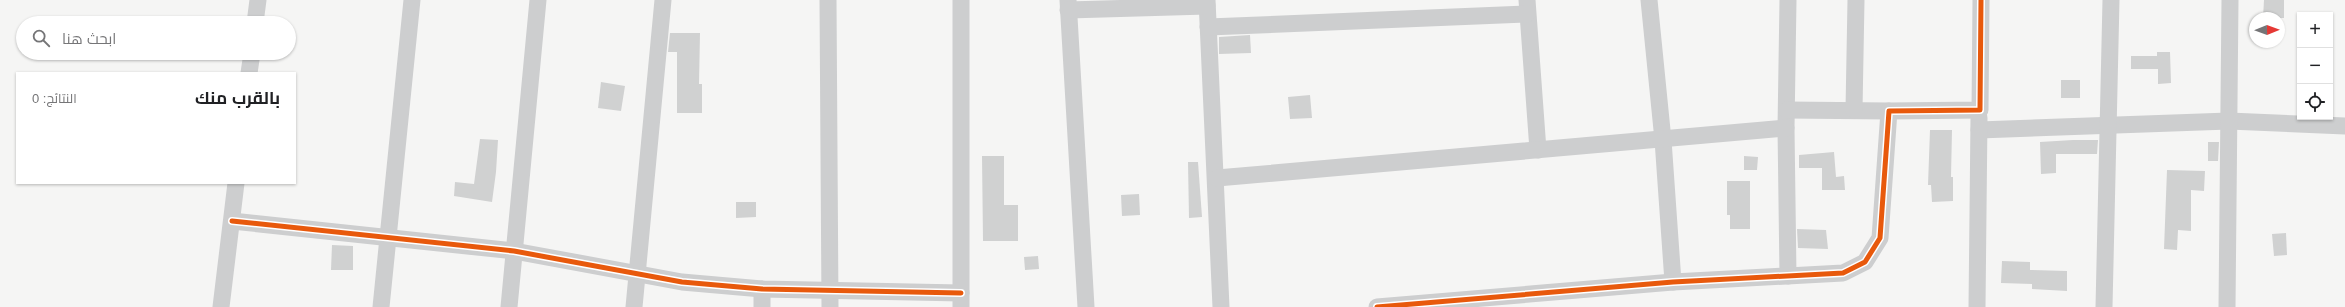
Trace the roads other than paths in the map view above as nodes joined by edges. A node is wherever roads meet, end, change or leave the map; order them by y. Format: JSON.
{"nodes":[{"id":1,"x":258,"y":0,"type":"edge"},
{"id":2,"x":412,"y":0,"type":"edge"},
{"id":3,"x":538,"y":0,"type":"edge"},
{"id":4,"x":663,"y":0,"type":"edge"},
{"id":5,"x":828,"y":0,"type":"edge"},
{"id":6,"x":961,"y":0,"type":"edge"},
{"id":7,"x":1649,"y":0,"type":"edge"},
{"id":8,"x":1788,"y":0,"type":"edge"},
{"id":9,"x":1856,"y":0,"type":"edge"},
{"id":10,"x":1981,"y":0,"type":"edge"},
{"id":11,"x":2110,"y":0,"type":"edge"},
{"id":12,"x":2230,"y":0,"type":"edge"},
{"id":13,"x":1207,"y":3,"type":"edge"},
{"id":14,"x":1068,"y":5,"type":"edge"},
{"id":15,"x":1527,"y":7,"type":"edge"},
{"id":16,"x":256,"y":16,"type":"edge"},
{"id":17,"x":1208,"y":27,"type":"junction"},
{"id":18,"x":251,"y":60,"type":"edge"},
{"id":19,"x":249,"y":72,"type":"edge"},
{"id":20,"x":1787,"y":110,"type":"junction"},
{"id":21,"x":1854,"y":110,"type":"junction"},
{"id":22,"x":1889,"y":110,"type":"junction"},
{"id":23,"x":1980,"y":110,"type":"junction"},
{"id":24,"x":2229,"y":121,"type":"junction"},
{"id":25,"x":2110,"y":124,"type":"junction"},
{"id":26,"x":2345,"y":126,"type":"edge"},
{"id":27,"x":1786,"y":128,"type":"junction"},
{"id":28,"x":1979,"y":130,"type":"junction"},
{"id":29,"x":1663,"y":140,"type":"junction"},
{"id":30,"x":1538,"y":150,"type":"junction"},
{"id":31,"x":1216,"y":178,"type":"junction"},
{"id":32,"x":236,"y":184,"type":"edge"},
{"id":33,"x":232,"y":221,"type":"junction"},
{"id":34,"x":389,"y":238,"type":"junction"},
{"id":35,"x":514,"y":251,"type":"junction"},
{"id":36,"x":636,"y":275,"type":"junction"},
{"id":37,"x":1788,"y":276,"type":"junction"},
{"id":38,"x":1672,"y":282,"type":"junction"},
{"id":39,"x":762,"y":289,"type":"junction"},
{"id":40,"x":829,"y":289,"type":"junction"},
{"id":41,"x":961,"y":300,"type":"edge"},
{"id":42,"x":1526,"y":300,"type":"edge"},
{"id":43,"x":221,"y":307,"type":"edge"},
{"id":44,"x":381,"y":307,"type":"edge"},
{"id":45,"x":509,"y":307,"type":"edge"},
{"id":46,"x":634,"y":307,"type":"edge"},
{"id":47,"x":762,"y":307,"type":"edge"},
{"id":48,"x":830,"y":307,"type":"edge"},
{"id":49,"x":1086,"y":307,"type":"edge"},
{"id":50,"x":1221,"y":307,"type":"edge"},
{"id":51,"x":1377,"y":307,"type":"edge"},
{"id":52,"x":1978,"y":307,"type":"edge"},
{"id":53,"x":2104,"y":307,"type":"edge"},
{"id":54,"x":2227,"y":307,"type":"edge"}],
"edges":[{"from":1,"to":16,"type":"street"},
{"from":2,"to":34,"type":"street"},
{"from":3,"to":35,"type":"street"},
{"from":4,"to":36,"type":"street"},
{"from":5,"to":40,"type":"street"},
{"from":6,"to":41,"type":"street"},
{"from":7,"to":29,"type":"street"},
{"from":8,"to":20,"type":"street"},
{"from":9,"to":21,"type":"street"},
{"from":10,"to":23,"type":"street"},
{"from":11,"to":25,"type":"street"},
{"from":12,"to":24,"type":"street"},
{"from":13,"to":14,"type":"street"},
{"from":13,"to":17,"type":"street"},
{"from":14,"to":49,"type":"street"},
{"from":15,"to":17,"type":"street"},
{"from":15,"to":30,"type":"street"},
{"from":17,"to":31,"type":"street"},
{"from":18,"to":19,"type":"street"},
{"from":20,"to":21,"type":"street"},
{"from":20,"to":27,"type":"street"},
{"from":21,"to":22,"type":"street"},
{"from":22,"to":23,"type":"street"},
{"from":22,"to":37,"type":"street"},
{"from":23,"to":28,"type":"street"},
{"from":24,"to":25,"type":"street"},
{"from":24,"to":26,"type":"street"},
{"from":24,"to":54,"type":"street"},
{"from":25,"to":28,"type":"street"},
{"from":25,"to":53,"type":"street"},
{"from":27,"to":29,"type":"street"},
{"from":27,"to":37,"type":"street"},
{"from":28,"to":52,"type":"street"},
{"from":29,"to":30,"type":"street"},
{"from":29,"to":38,"type":"street"},
{"from":30,"to":31,"type":"street"},
{"from":31,"to":50,"type":"street"},
{"from":32,"to":33,"type":"street"},
{"from":33,"to":34,"type":"street"},
{"from":33,"to":43,"type":"street"},
{"from":34,"to":35,"type":"street"},
{"from":34,"to":44,"type":"street"},
{"from":35,"to":36,"type":"street"},
{"from":35,"to":45,"type":"street"},
{"from":36,"to":39,"type":"street"},
{"from":36,"to":46,"type":"street"},
{"from":37,"to":38,"type":"street"},
{"from":38,"to":42,"type":"street"},
{"from":39,"to":40,"type":"street"},
{"from":39,"to":47,"type":"street"},
{"from":40,"to":41,"type":"street"},
{"from":40,"to":48,"type":"street"},
{"from":42,"to":51,"type":"street"}]}
